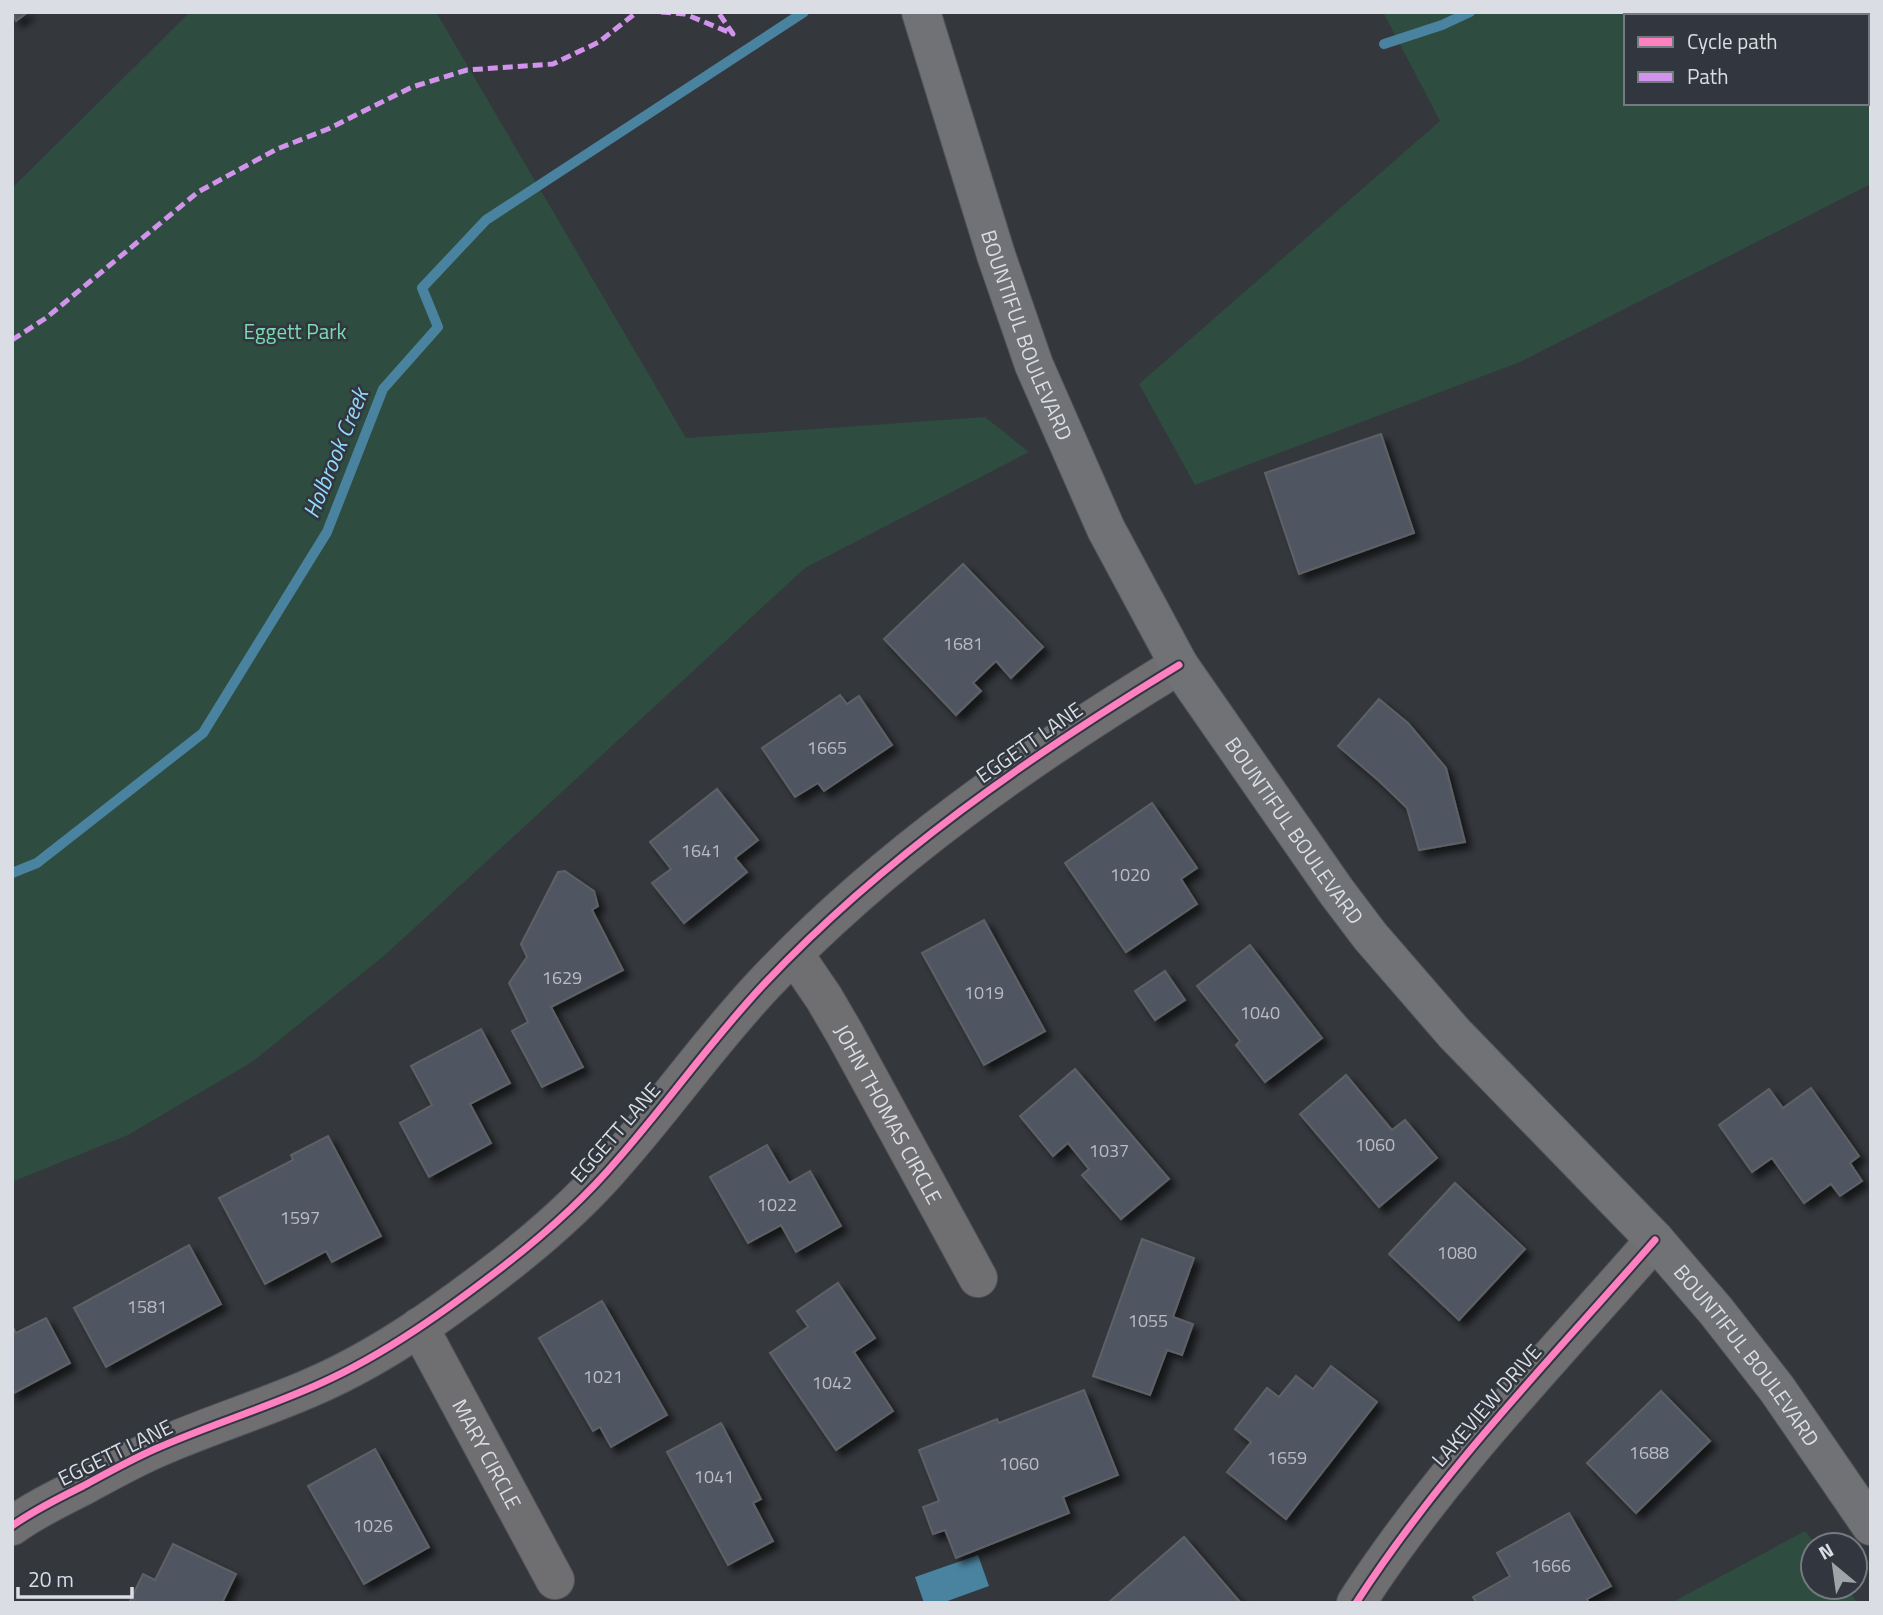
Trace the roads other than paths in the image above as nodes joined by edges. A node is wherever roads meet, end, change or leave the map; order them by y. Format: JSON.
{"nodes":[{"id":1,"x":921,"y":12,"type":"edge"},
{"id":2,"x":1179,"y":665,"type":"junction"},
{"id":3,"x":794,"y":954,"type":"junction"},
{"id":4,"x":1655,"y":1240,"type":"junction"},
{"id":5,"x":978,"y":1278,"type":"dead end"},
{"id":6,"x":419,"y":1327,"type":"junction"},
{"id":7,"x":12,"y":1526,"type":"edge"},
{"id":8,"x":1871,"y":1526,"type":"edge"},
{"id":9,"x":555,"y":1580,"type":"dead end"},
{"id":10,"x":1356,"y":1603,"type":"edge"}],
"edges":[{"from":1,"to":2,"type":"main road","name":"BOUNTIFUL BOULEVARD"},
{"from":2,"to":3,"type":"street","name":"EGGETT LANE"},
{"from":2,"to":4,"type":"main road","name":"BOUNTIFUL BOULEVARD"},
{"from":3,"to":5,"type":"street","name":"JOHN THOMAS CIRCLE"},
{"from":3,"to":6,"type":"street","name":"EGGETT LANE"},
{"from":4,"to":8,"type":"main road","name":"BOUNTIFUL BOULEVARD"},
{"from":4,"to":10,"type":"street","name":"LAKEVIEW DRIVE"},
{"from":6,"to":7,"type":"street","name":"EGGETT LANE"},
{"from":6,"to":9,"type":"street","name":"MARY CIRCLE"}]}
